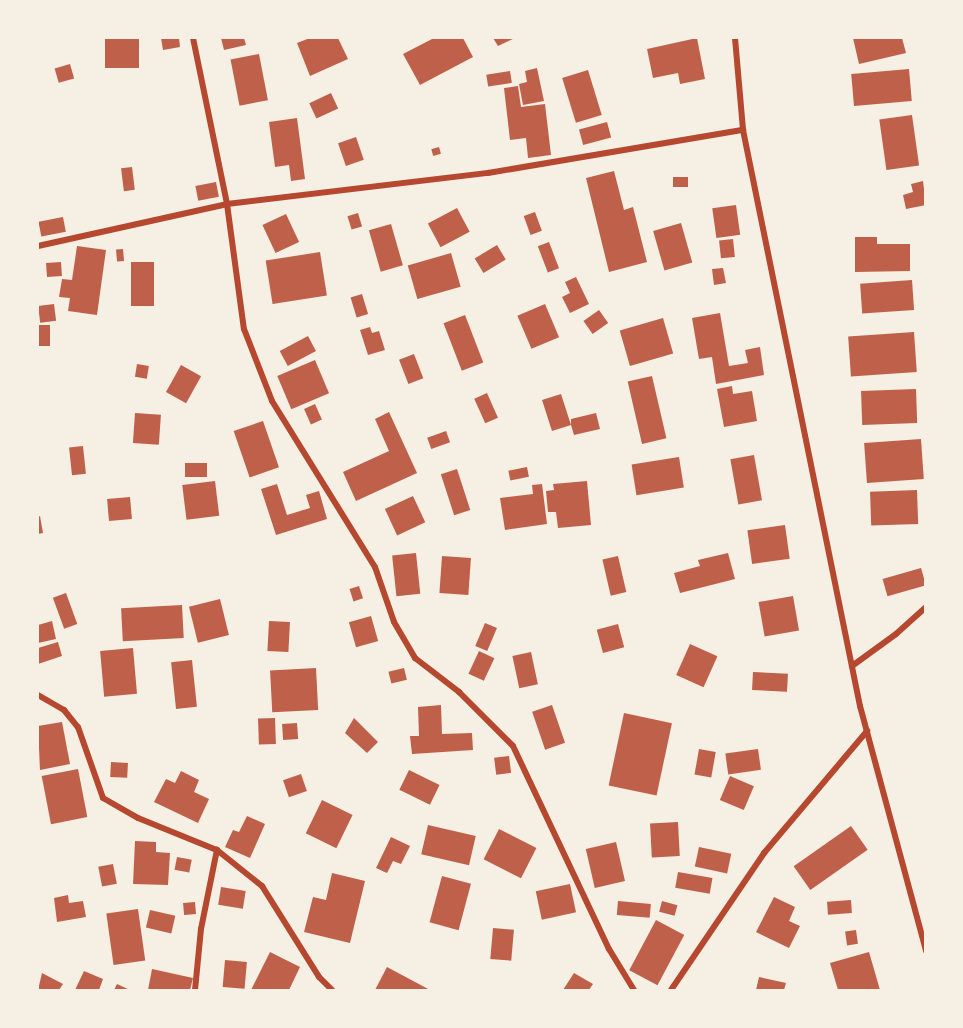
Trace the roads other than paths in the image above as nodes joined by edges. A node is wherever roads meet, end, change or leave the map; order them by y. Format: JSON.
{"nodes":[{"id":1,"x":193,"y":38,"type":"edge"},
{"id":2,"x":735,"y":38,"type":"edge"},
{"id":3,"x":743,"y":130,"type":"junction"},
{"id":4,"x":226,"y":204,"type":"junction"},
{"id":5,"x":38,"y":246,"type":"edge"},
{"id":6,"x":926,"y":607,"type":"edge"},
{"id":7,"x":852,"y":666,"type":"junction"},
{"id":8,"x":38,"y":695,"type":"edge"},
{"id":9,"x":867,"y":731,"type":"junction"},
{"id":10,"x":217,"y":850,"type":"junction"},
{"id":11,"x":926,"y":951,"type":"edge"},
{"id":12,"x":195,"y":990,"type":"edge"},
{"id":13,"x":332,"y":990,"type":"edge"},
{"id":14,"x":634,"y":990,"type":"edge"},
{"id":15,"x":671,"y":990,"type":"edge"}],
"edges":[{"from":1,"to":4,"type":"street"},
{"from":2,"to":3,"type":"street"},
{"from":3,"to":4,"type":"street"},
{"from":3,"to":7,"type":"street"},
{"from":4,"to":5,"type":"street"},
{"from":4,"to":14,"type":"street"},
{"from":6,"to":7,"type":"street"},
{"from":7,"to":9,"type":"street"},
{"from":8,"to":10,"type":"street"},
{"from":9,"to":11,"type":"street"},
{"from":9,"to":15,"type":"street"},
{"from":10,"to":12,"type":"street"},
{"from":10,"to":13,"type":"street"}]}
